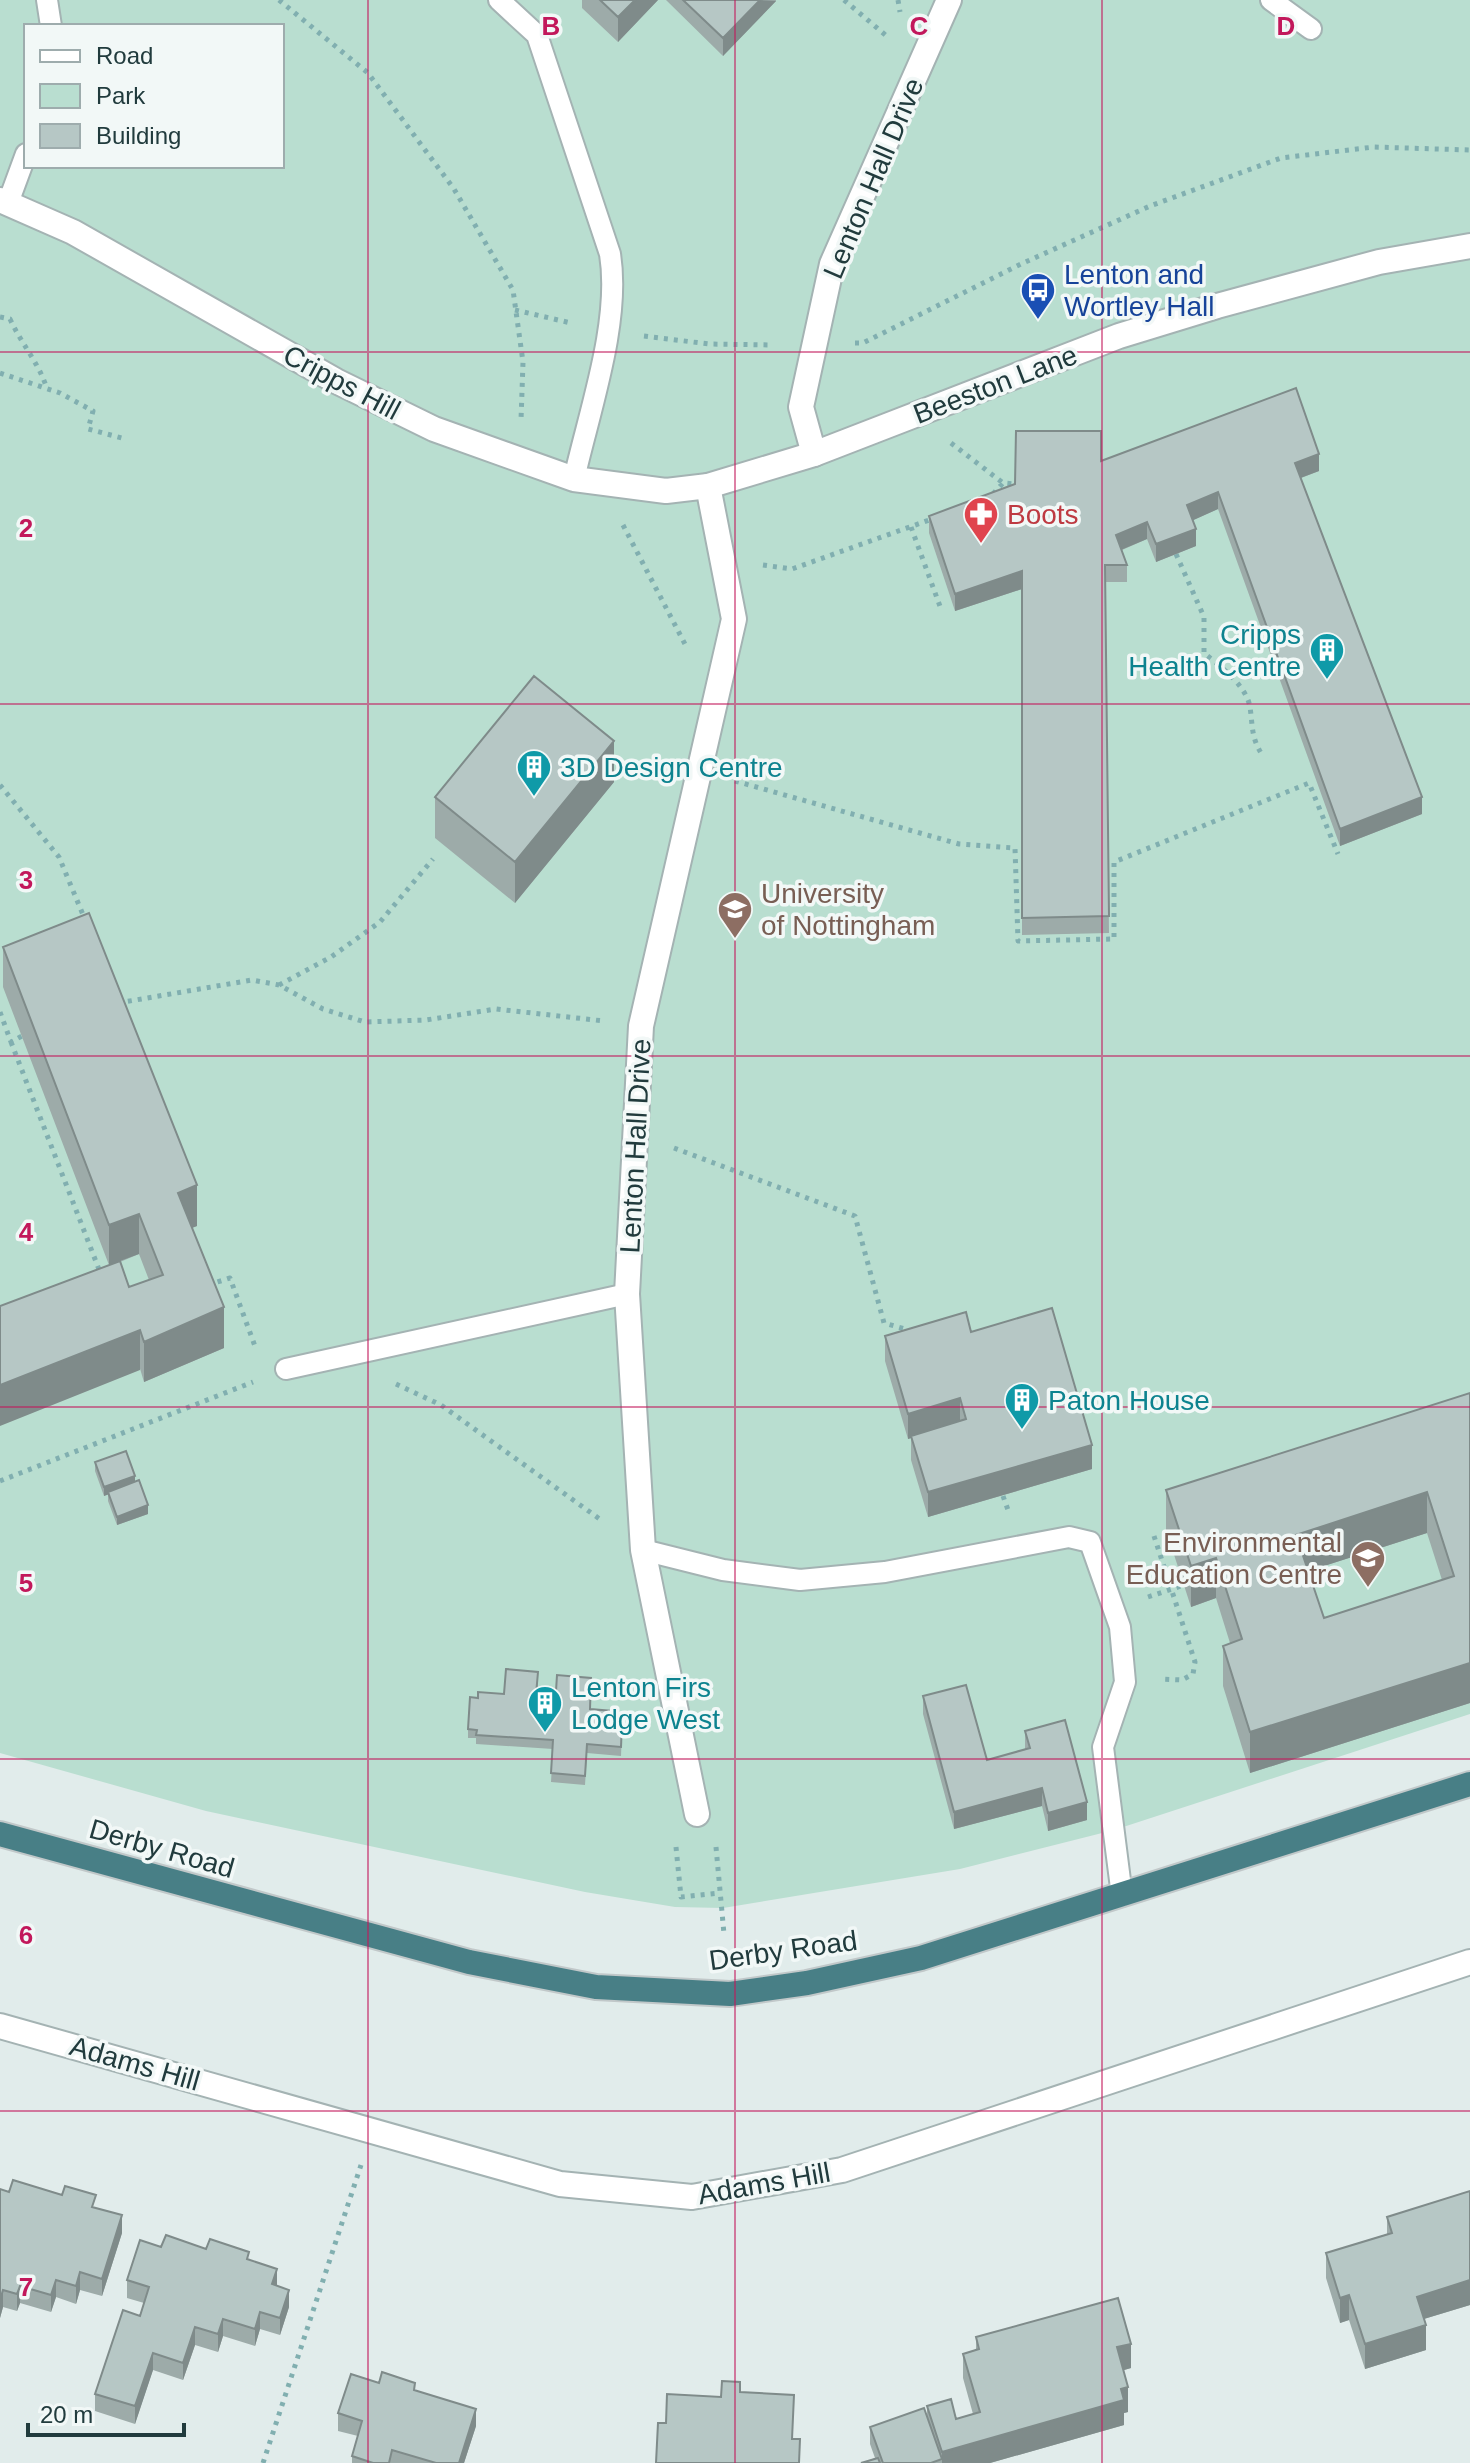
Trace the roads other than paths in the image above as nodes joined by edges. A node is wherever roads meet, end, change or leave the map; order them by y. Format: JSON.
{"nodes":[{"id":1,"x":47,"y":0,"type":"edge"},
{"id":2,"x":499,"y":0,"type":"edge"},
{"id":3,"x":949,"y":0,"type":"edge"},
{"id":4,"x":1271,"y":0,"type":"edge"},
{"id":5,"x":51,"y":24,"type":"edge"},
{"id":6,"x":1311,"y":29,"type":"dead end"},
{"id":7,"x":24,"y":158,"type":"edge"},
{"id":8,"x":4,"y":201,"type":"edge"},
{"id":9,"x":1470,"y":246,"type":"edge"},
{"id":10,"x":814,"y":454,"type":"junction"},
{"id":11,"x":574,"y":479,"type":"junction"},
{"id":12,"x":708,"y":486,"type":"junction"},
{"id":13,"x":627,"y":1294,"type":"junction"},
{"id":14,"x":286,"y":1369,"type":"road end"},
{"id":15,"x":643,"y":1550,"type":"junction"},
{"id":16,"x":1470,"y":1784,"type":"edge"},
{"id":17,"x":697,"y":1814,"type":"dead end"},
{"id":18,"x":0,"y":1834,"type":"edge"},
{"id":19,"x":1122,"y":1896,"type":"junction"},
{"id":20,"x":1470,"y":1962,"type":"edge"},
{"id":21,"x":0,"y":2026,"type":"edge"}],
"edges":[{"from":1,"to":5,"type":"lane"},
{"from":2,"to":11,"type":"lane"},
{"from":3,"to":10,"type":"street","name":"Lenton Hall Drive"},
{"from":4,"to":6,"type":"lane"},
{"from":7,"to":8,"type":"lane"},
{"from":8,"to":11,"type":"street","name":"Cripps Hill"},
{"from":9,"to":10,"type":"street","name":"Beeston Lane"},
{"from":10,"to":12,"type":"street","name":"Beeston Lane"},
{"from":11,"to":12,"type":"street","name":"Cripps Hill"},
{"from":12,"to":13,"type":"street","name":"Lenton Hall Drive"},
{"from":13,"to":14,"type":"lane"},
{"from":13,"to":15,"type":"street","name":"Lenton Hall Drive"},
{"from":15,"to":17,"type":"street","name":"Lenton Hall Drive"},
{"from":15,"to":19,"type":"lane"},
{"from":16,"to":19,"type":"highway","name":"Derby Road"},
{"from":18,"to":19,"type":"highway","name":"Derby Road"},
{"from":20,"to":21,"type":"street","name":"Adams Hill"}]}
